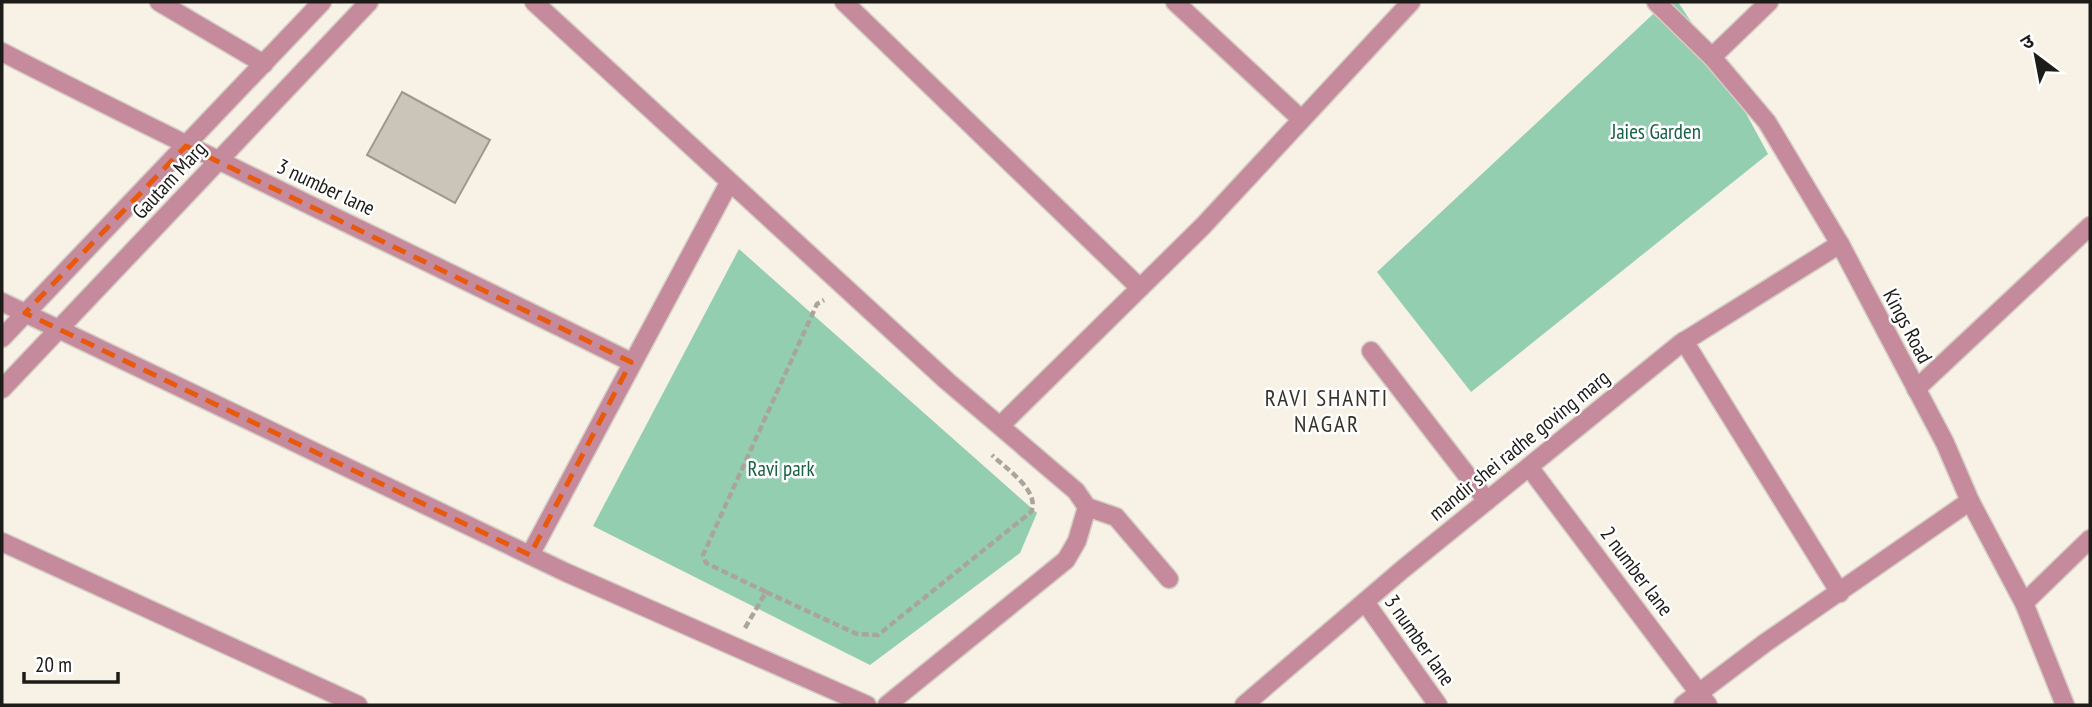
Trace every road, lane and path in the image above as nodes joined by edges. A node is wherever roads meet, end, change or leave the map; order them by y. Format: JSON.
{"nodes":[{"id":1,"x":159,"y":2,"type":"edge"},
{"id":2,"x":322,"y":2,"type":"edge"},
{"id":3,"x":369,"y":2,"type":"edge"},
{"id":4,"x":534,"y":2,"type":"edge"},
{"id":5,"x":844,"y":2,"type":"edge"},
{"id":6,"x":1175,"y":2,"type":"edge"},
{"id":7,"x":1411,"y":2,"type":"edge"},
{"id":8,"x":1656,"y":2,"type":"edge"},
{"id":9,"x":1769,"y":2,"type":"edge"},
{"id":10,"x":2,"y":52,"type":"edge"},
{"id":11,"x":1712,"y":57,"type":"junction"},
{"id":12,"x":264,"y":64,"type":"junction"},
{"id":13,"x":1301,"y":119,"type":"junction"},
{"id":14,"x":186,"y":146,"type":"junction"},
{"id":15,"x":219,"y":161,"type":"junction"},
{"id":16,"x":729,"y":183,"type":"junction"},
{"id":17,"x":2090,"y":226,"type":"edge"},
{"id":18,"x":1840,"y":244,"type":"junction"},
{"id":19,"x":1140,"y":288,"type":"junction"},
{"id":20,"x":831,"y":301,"type":"dead end"},
{"id":21,"x":2,"y":302,"type":"edge"},
{"id":22,"x":25,"y":313,"type":"junction"},
{"id":23,"x":60,"y":328,"type":"junction"},
{"id":24,"x":2,"y":338,"type":"edge"},
{"id":25,"x":1684,"y":341,"type":"junction"},
{"id":26,"x":1371,"y":351,"type":"dead end"},
{"id":27,"x":631,"y":362,"type":"junction"},
{"id":28,"x":2,"y":389,"type":"edge"},
{"id":29,"x":1916,"y":389,"type":"junction"},
{"id":30,"x":1001,"y":425,"type":"junction"},
{"id":31,"x":986,"y":450,"type":"dead end"},
{"id":32,"x":1529,"y":467,"type":"junction"},
{"id":33,"x":1487,"y":501,"type":"junction"},
{"id":34,"x":1970,"y":501,"type":"junction"},
{"id":35,"x":1087,"y":507,"type":"junction"},
{"id":36,"x":2090,"y":539,"type":"edge"},
{"id":37,"x":2,"y":542,"type":"edge"},
{"id":38,"x":530,"y":555,"type":"junction"},
{"id":39,"x":1169,"y":579,"type":"dead end"},
{"id":40,"x":766,"y":592,"type":"junction"},
{"id":41,"x":1840,"y":593,"type":"junction"},
{"id":42,"x":1365,"y":602,"type":"junction"},
{"id":43,"x":2024,"y":603,"type":"junction"},
{"id":44,"x":734,"y":646,"type":"junction"},
{"id":45,"x":1704,"y":699,"type":"edge"},
{"id":46,"x":358,"y":705,"type":"edge"},
{"id":47,"x":867,"y":705,"type":"edge"},
{"id":48,"x":887,"y":705,"type":"edge"},
{"id":49,"x":1244,"y":705,"type":"edge"},
{"id":50,"x":1438,"y":705,"type":"edge"},
{"id":51,"x":1683,"y":705,"type":"edge"},
{"id":52,"x":2065,"y":705,"type":"edge"}],
"edges":[{"from":1,"to":12,"type":"street"},
{"from":2,"to":12,"type":"street"},
{"from":3,"to":15,"type":"street","name":"Gautam Marg"},
{"from":4,"to":16,"type":"street"},
{"from":5,"to":19,"type":"street"},
{"from":6,"to":13,"type":"street"},
{"from":7,"to":13,"type":"street"},
{"from":8,"to":11,"type":"street","name":"Kings Road"},
{"from":9,"to":11,"type":"street"},
{"from":10,"to":14,"type":"street","name":"3 number lane"},
{"from":11,"to":18,"type":"street","name":"Kings Road"},
{"from":12,"to":14,"type":"street"},
{"from":13,"to":19,"type":"street"},
{"from":14,"to":15,"type":"street","name":"3 number lane"},
{"from":14,"to":22,"type":"street"},
{"from":15,"to":23,"type":"street","name":"Gautam Marg"},
{"from":15,"to":27,"type":"street","name":"3 number lane"},
{"from":16,"to":27,"type":"street"},
{"from":16,"to":30,"type":"street"},
{"from":17,"to":29,"type":"street"},
{"from":18,"to":25,"type":"street","name":"mandir shei radhe goving marg"},
{"from":18,"to":29,"type":"street","name":"Kings Road"},
{"from":19,"to":30,"type":"street"},
{"from":20,"to":40,"type":"path"},
{"from":21,"to":22,"type":"street"},
{"from":22,"to":23,"type":"street"},
{"from":22,"to":24,"type":"street"},
{"from":23,"to":28,"type":"street","name":"Gautam Marg"},
{"from":23,"to":38,"type":"street"},
{"from":25,"to":32,"type":"street","name":"mandir shei radhe goving marg"},
{"from":25,"to":41,"type":"street"},
{"from":26,"to":33,"type":"street"},
{"from":27,"to":38,"type":"street"},
{"from":29,"to":34,"type":"street","name":"Kings Road"},
{"from":30,"to":35,"type":"street"},
{"from":31,"to":40,"type":"path"},
{"from":32,"to":33,"type":"street","name":"mandir shei radhe goving marg"},
{"from":32,"to":45,"type":"street","name":"2 number lane"},
{"from":33,"to":42,"type":"street","name":"mandir shei radhe goving marg"},
{"from":34,"to":41,"type":"street"},
{"from":34,"to":43,"type":"street","name":"Kings Road"},
{"from":35,"to":39,"type":"street"},
{"from":35,"to":48,"type":"street"},
{"from":36,"to":43,"type":"street"},
{"from":37,"to":46,"type":"street"},
{"from":38,"to":44,"type":"street"},
{"from":40,"to":44,"type":"path"},
{"from":41,"to":45,"type":"street"},
{"from":42,"to":49,"type":"street","name":"mandir shei radhe goving marg"},
{"from":42,"to":50,"type":"street","name":"3 number lane"},
{"from":43,"to":52,"type":"street","name":"Kings Road"},
{"from":44,"to":47,"type":"street"},
{"from":45,"to":51,"type":"street"}]}
